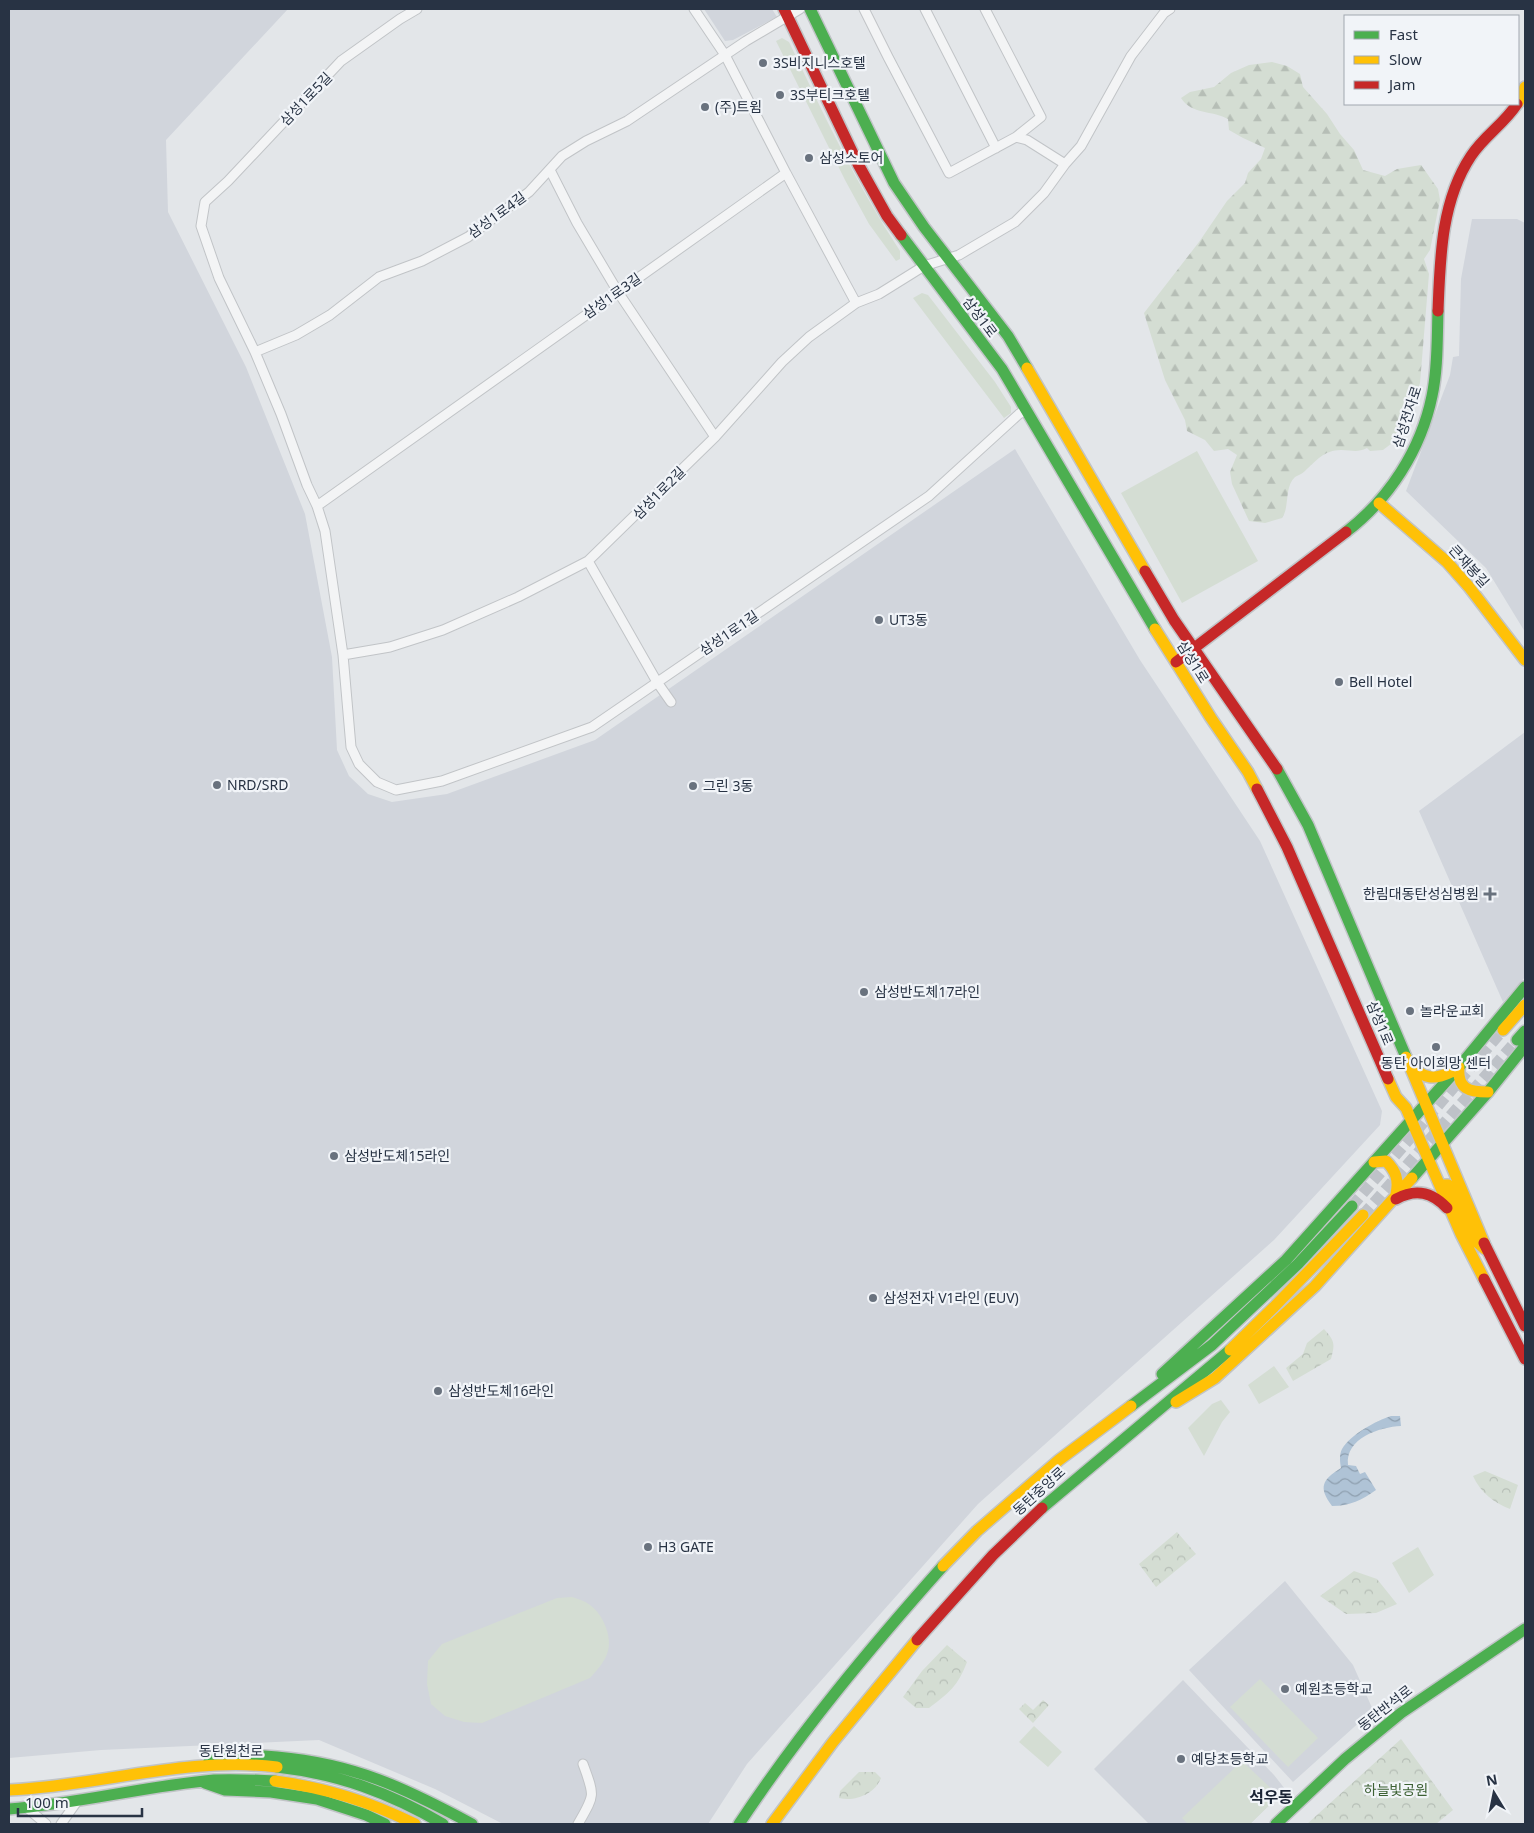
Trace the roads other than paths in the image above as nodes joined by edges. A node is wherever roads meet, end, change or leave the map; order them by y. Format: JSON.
{"nodes":[{"id":1,"x":417,"y":9,"type":"edge"},
{"id":2,"x":694,"y":9,"type":"edge"},
{"id":3,"x":800,"y":9,"type":"edge"},
{"id":4,"x":810,"y":9,"type":"edge"},
{"id":5,"x":864,"y":9,"type":"edge"},
{"id":6,"x":925,"y":9,"type":"edge"},
{"id":7,"x":984,"y":9,"type":"edge"},
{"id":8,"x":1170,"y":9,"type":"edge"},
{"id":9,"x":786,"y":13,"type":"edge"},
{"id":10,"x":725,"y":55,"type":"junction"},
{"id":11,"x":1525,"y":87,"type":"edge"},
{"id":12,"x":1519,"y":101,"type":"edge"},
{"id":13,"x":1516,"y":105,"type":"edge"},
{"id":14,"x":1016,"y":137,"type":"junction"},
{"id":15,"x":996,"y":148,"type":"junction"},
{"id":16,"x":1065,"y":164,"type":"junction"},
{"id":17,"x":550,"y":170,"type":"junction"},
{"id":18,"x":786,"y":173,"type":"junction"},
{"id":19,"x":950,"y":259,"type":"junction"},
{"id":20,"x":928,"y":265,"type":"junction"},
{"id":21,"x":618,"y":292,"type":"junction"},
{"id":22,"x":856,"y":303,"type":"junction"},
{"id":23,"x":255,"y":352,"type":"junction"},
{"id":24,"x":1026,"y":410,"type":"junction"},
{"id":25,"x":715,"y":437,"type":"junction"},
{"id":26,"x":1379,"y":503,"type":"junction"},
{"id":27,"x":317,"y":506,"type":"junction"},
{"id":28,"x":588,"y":562,"type":"junction"},
{"id":29,"x":1193,"y":648,"type":"junction"},
{"id":30,"x":343,"y":655,"type":"junction"},
{"id":31,"x":1525,"y":660,"type":"edge"},
{"id":32,"x":1176,"y":662,"type":"junction"},
{"id":33,"x":657,"y":682,"type":"junction"},
{"id":34,"x":671,"y":702,"type":"dead end"},
{"id":35,"x":1525,"y":987,"type":"edge"},
{"id":36,"x":1525,"y":1005,"type":"edge"},
{"id":37,"x":1503,"y":1030,"type":"tunnel mouth"},
{"id":38,"x":1525,"y":1031,"type":"edge"},
{"id":39,"x":1521,"y":1043,"type":"edge"},
{"id":40,"x":1404,"y":1055,"type":"junction"},
{"id":41,"x":1459,"y":1067,"type":"junction"},
{"id":42,"x":1488,"y":1092,"type":"junction"},
{"id":43,"x":1426,"y":1104,"type":"junction"},
{"id":44,"x":1412,"y":1120,"type":"junction"},
{"id":45,"x":1443,"y":1144,"type":"junction"},
{"id":46,"x":1428,"y":1159,"type":"junction"},
{"id":47,"x":1374,"y":1162,"type":"junction"},
{"id":48,"x":1442,"y":1191,"type":"junction"},
{"id":49,"x":1393,"y":1199,"type":"junction"},
{"id":50,"x":1352,"y":1206,"type":"tunnel mouth"},
{"id":51,"x":1363,"y":1214,"type":"tunnel mouth"},
{"id":52,"x":1452,"y":1214,"type":"junction"},
{"id":53,"x":1487,"y":1250,"type":"junction"},
{"id":54,"x":1525,"y":1326,"type":"edge"},
{"id":55,"x":1525,"y":1359,"type":"edge"},
{"id":56,"x":1130,"y":1405,"type":"junction"},
{"id":57,"x":1143,"y":1422,"type":"junction"},
{"id":58,"x":1525,"y":1629,"type":"edge"},
{"id":59,"x":583,"y":1764,"type":"dead end"},
{"id":60,"x":199,"y":1765,"type":"junction"},
{"id":61,"x":200,"y":1781,"type":"junction"},
{"id":62,"x":9,"y":1790,"type":"edge"},
{"id":63,"x":78,"y":1800,"type":"junction"},
{"id":64,"x":27,"y":1808,"type":"junction"},
{"id":65,"x":9,"y":1809,"type":"edge"},
{"id":66,"x":46,"y":1824,"type":"edge"},
{"id":67,"x":60,"y":1824,"type":"edge"},
{"id":68,"x":385,"y":1824,"type":"edge"},
{"id":69,"x":415,"y":1824,"type":"edge"},
{"id":70,"x":443,"y":1824,"type":"edge"},
{"id":71,"x":472,"y":1824,"type":"edge"},
{"id":72,"x":578,"y":1824,"type":"edge"},
{"id":73,"x":739,"y":1824,"type":"edge"},
{"id":74,"x":772,"y":1824,"type":"edge"},
{"id":75,"x":1276,"y":1824,"type":"edge"}],
"edges":[{"from":1,"to":23,"type":"street","name":"삼성1로5길"},
{"from":2,"to":10,"type":"street"},
{"from":3,"to":9,"type":"street","name":"삼성1로4길"},
{"from":4,"to":19,"type":"street","name":"삼성1로"},
{"from":5,"to":15,"type":"street"},
{"from":6,"to":15,"type":"street"},
{"from":7,"to":14,"type":"street"},
{"from":8,"to":16,"type":"street","name":"삼성1로2길"},
{"from":9,"to":10,"type":"street","name":"삼성1로4길"},
{"from":9,"to":20,"type":"street","name":"삼성1로"},
{"from":10,"to":17,"type":"street","name":"삼성1로4길"},
{"from":10,"to":18,"type":"street"},
{"from":11,"to":12,"type":"street","name":"삼성전자로"},
{"from":13,"to":26,"type":"street","name":"삼성전자로"},
{"from":14,"to":15,"type":"street"},
{"from":14,"to":16,"type":"street"},
{"from":16,"to":19,"type":"street","name":"삼성1로2길"},
{"from":17,"to":21,"type":"street"},
{"from":17,"to":23,"type":"street","name":"삼성1로4길"},
{"from":18,"to":21,"type":"street","name":"삼성1로3길"},
{"from":18,"to":22,"type":"street"},
{"from":19,"to":20,"type":"street","name":"삼성1로2길"},
{"from":19,"to":29,"type":"street","name":"삼성1로"},
{"from":20,"to":22,"type":"street","name":"삼성1로2길"},
{"from":20,"to":24,"type":"street","name":"삼성1로"},
{"from":21,"to":25,"type":"street"},
{"from":21,"to":27,"type":"street","name":"삼성1로3길"},
{"from":22,"to":25,"type":"street","name":"삼성1로2길"},
{"from":23,"to":27,"type":"street"},
{"from":24,"to":32,"type":"street","name":"삼성1로"},
{"from":24,"to":33,"type":"street","name":"삼성1로1길"},
{"from":25,"to":28,"type":"street","name":"삼성1로2길"},
{"from":26,"to":29,"type":"street","name":"삼성전자로"},
{"from":26,"to":31,"type":"street","name":"큰재봉길"},
{"from":27,"to":30,"type":"street"},
{"from":28,"to":30,"type":"street","name":"삼성1로2길"},
{"from":28,"to":33,"type":"street"},
{"from":29,"to":32,"type":"street","name":"삼성전자로"},
{"from":29,"to":40,"type":"street","name":"삼성1로"},
{"from":30,"to":33,"type":"street","name":"삼성1로1길"},
{"from":32,"to":44,"type":"street","name":"삼성1로"},
{"from":33,"to":34,"type":"street"},
{"from":35,"to":41,"type":"street"},
{"from":36,"to":37,"type":"street"},
{"from":38,"to":39,"type":"street"},
{"from":39,"to":42,"type":"street"},
{"from":40,"to":41,"type":"street"},
{"from":40,"to":43,"type":"street","name":"삼성1로"},
{"from":41,"to":42,"type":"street"},
{"from":41,"to":43,"type":"street"},
{"from":42,"to":45,"type":"street"},
{"from":43,"to":44,"type":"street"},
{"from":43,"to":45,"type":"street","name":"삼성1로"},
{"from":44,"to":46,"type":"street","name":"삼성1로"},
{"from":44,"to":47,"type":"street"},
{"from":45,"to":46,"type":"street"},
{"from":45,"to":53,"type":"street","name":"삼성1로"},
{"from":46,"to":48,"type":"street","name":"삼성1로"},
{"from":46,"to":49,"type":"street"},
{"from":47,"to":49,"type":"street"},
{"from":47,"to":56,"type":"street"},
{"from":48,"to":52,"type":"street","name":"삼성1로"},
{"from":48,"to":53,"type":"street"},
{"from":49,"to":52,"type":"street"},
{"from":49,"to":57,"type":"street"},
{"from":50,"to":56,"type":"street"},
{"from":51,"to":57,"type":"street","name":"동탄중앙로"},
{"from":52,"to":55,"type":"street","name":"삼성1로"},
{"from":53,"to":54,"type":"street","name":"삼성1로"},
{"from":56,"to":73,"type":"street","name":"동탄중앙로"},
{"from":57,"to":74,"type":"street","name":"동탄중앙로"},
{"from":58,"to":75,"type":"street","name":"동탄반석로"},
{"from":59,"to":72,"type":"street"},
{"from":60,"to":62,"type":"street","name":"동탄원천로"},
{"from":60,"to":70,"type":"street","name":"동탄원천로"},
{"from":60,"to":71,"type":"street"},
{"from":61,"to":63,"type":"street","name":"동탄원천로"},
{"from":61,"to":68,"type":"street"},
{"from":61,"to":69,"type":"street","name":"동탄원천로"},
{"from":63,"to":64,"type":"street","name":"동탄원천로"},
{"from":63,"to":67,"type":"street"},
{"from":64,"to":65,"type":"street","name":"동탄원천로"},
{"from":64,"to":66,"type":"street"}]}
